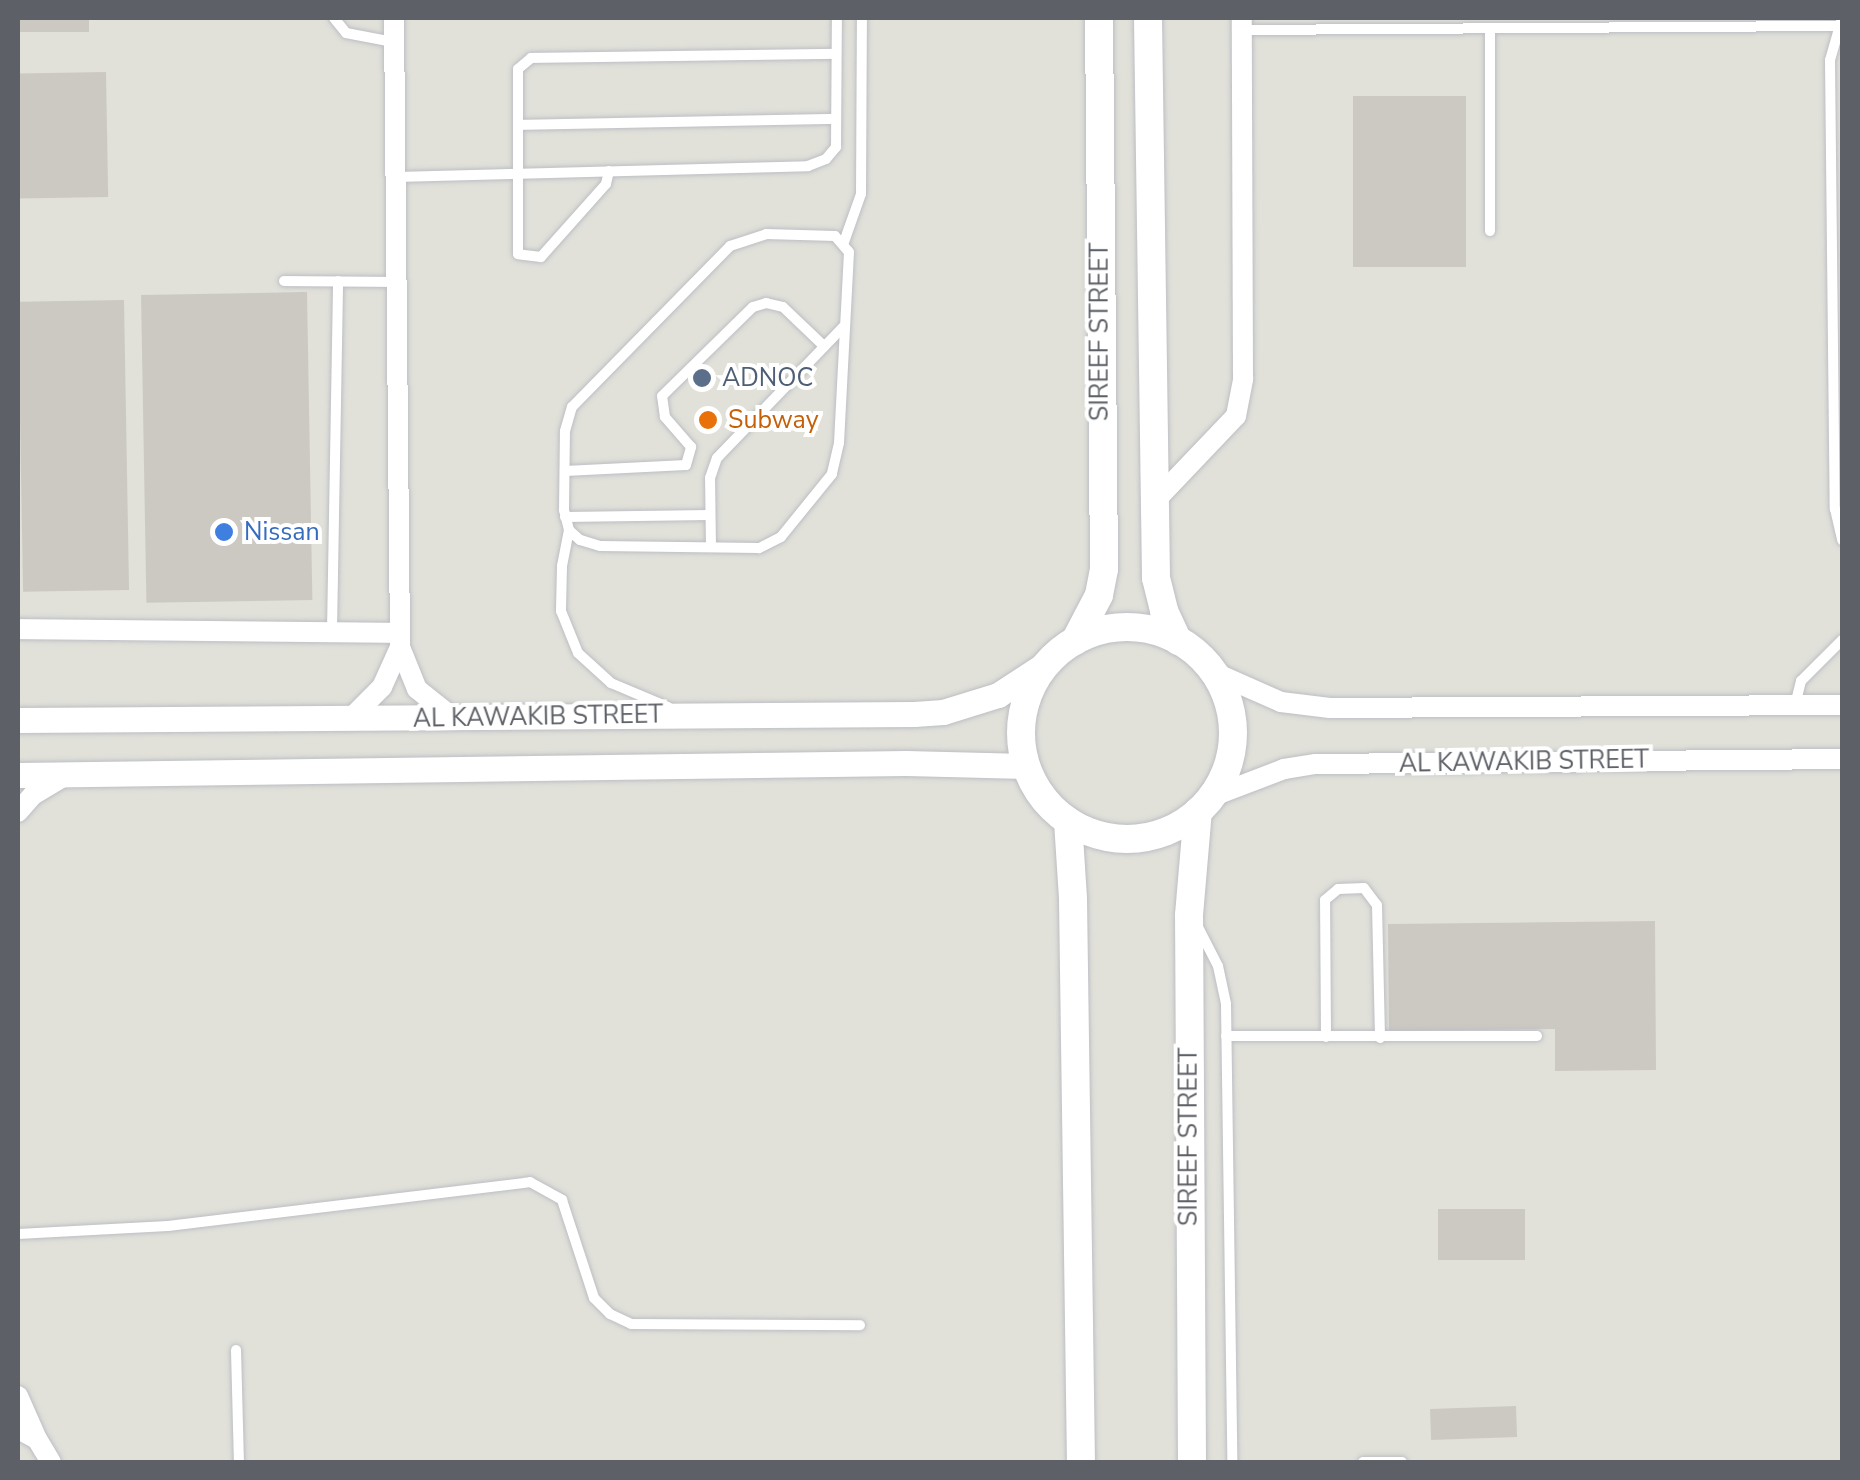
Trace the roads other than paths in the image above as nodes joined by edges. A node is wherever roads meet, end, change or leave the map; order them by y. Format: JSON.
{"nodes":[{"id":1,"x":334,"y":18,"type":"edge"},
{"id":2,"x":394,"y":18,"type":"edge"},
{"id":3,"x":836,"y":18,"type":"edge"},
{"id":4,"x":862,"y":18,"type":"edge"},
{"id":5,"x":1099,"y":18,"type":"edge"},
{"id":6,"x":1148,"y":18,"type":"edge"},
{"id":7,"x":1839,"y":22,"type":"edge"},
{"id":8,"x":1614,"y":23,"type":"edge"},
{"id":9,"x":1242,"y":24,"type":"edge"},
{"id":10,"x":1490,"y":28,"type":"junction"},
{"id":11,"x":394,"y":42,"type":"junction"},
{"id":12,"x":836,"y":54,"type":"junction"},
{"id":13,"x":836,"y":119,"type":"junction"},
{"id":14,"x":518,"y":125,"type":"junction"},
{"id":15,"x":609,"y":171,"type":"junction"},
{"id":16,"x":518,"y":174,"type":"junction"},
{"id":17,"x":395,"y":177,"type":"junction"},
{"id":18,"x":1837,"y":221,"type":"edge"},
{"id":19,"x":1490,"y":231,"type":"dead end"},
{"id":20,"x":844,"y":242,"type":"junction"},
{"id":21,"x":284,"y":282,"type":"dead end"},
{"id":22,"x":338,"y":282,"type":"junction"},
{"id":23,"x":396,"y":282,"type":"junction"},
{"id":24,"x":845,"y":325,"type":"junction"},
{"id":25,"x":824,"y":346,"type":"junction"},
{"id":26,"x":565,"y":471,"type":"junction"},
{"id":27,"x":1154,"y":502,"type":"junction"},
{"id":28,"x":710,"y":515,"type":"junction"},
{"id":29,"x":565,"y":517,"type":"junction"},
{"id":30,"x":570,"y":530,"type":"junction"},
{"id":31,"x":1842,"y":540,"type":"edge"},
{"id":32,"x":711,"y":547,"type":"junction"},
{"id":33,"x":18,"y":629,"type":"edge"},
{"id":34,"x":332,"y":632,"type":"junction"},
{"id":35,"x":400,"y":640,"type":"junction"},
{"id":36,"x":1075,"y":640,"type":"junction"},
{"id":37,"x":1842,"y":640,"type":"edge"},
{"id":38,"x":1178,"y":641,"type":"junction"},
{"id":39,"x":1046,"y":663,"type":"junction"},
{"id":40,"x":1213,"y":672,"type":"junction"},
{"id":41,"x":1795,"y":705,"type":"junction"},
{"id":42,"x":1842,"y":705,"type":"edge"},
{"id":43,"x":687,"y":716,"type":"junction"},
{"id":44,"x":452,"y":718,"type":"junction"},
{"id":45,"x":350,"y":719,"type":"junction"},
{"id":46,"x":18,"y":720,"type":"edge"},
{"id":47,"x":1842,"y":759,"type":"edge"},
{"id":48,"x":1026,"y":766,"type":"junction"},
{"id":49,"x":18,"y":775,"type":"edge"},
{"id":50,"x":66,"y":775,"type":"junction"},
{"id":51,"x":1205,"y":804,"type":"junction"},
{"id":52,"x":18,"y":812,"type":"edge"},
{"id":53,"x":1068,"y":822,"type":"junction"},
{"id":54,"x":1189,"y":915,"type":"junction"},
{"id":55,"x":1226,"y":1036,"type":"junction"},
{"id":56,"x":1537,"y":1036,"type":"dead end"},
{"id":57,"x":1326,"y":1037,"type":"junction"},
{"id":58,"x":1380,"y":1038,"type":"junction"},
{"id":59,"x":18,"y":1234,"type":"edge"},
{"id":60,"x":860,"y":1325,"type":"dead end"},
{"id":61,"x":236,"y":1350,"type":"dead end"},
{"id":62,"x":18,"y":1396,"type":"edge"},
{"id":63,"x":18,"y":1429,"type":"edge"},
{"id":64,"x":37,"y":1439,"type":"junction"},
{"id":65,"x":51,"y":1462,"type":"edge"},
{"id":66,"x":239,"y":1462,"type":"edge"},
{"id":67,"x":1081,"y":1462,"type":"edge"},
{"id":68,"x":1192,"y":1462,"type":"edge"},
{"id":69,"x":1232,"y":1462,"type":"edge"},
{"id":70,"x":1363,"y":1462,"type":"edge"},
{"id":71,"x":1398,"y":1462,"type":"edge"}],
"edges":[{"from":1,"to":11,"type":"lane"},
{"from":2,"to":11,"type":"street"},
{"from":3,"to":12,"type":"lane"},
{"from":4,"to":20,"type":"lane"},
{"from":5,"to":36,"type":"main road","name":"SIREEF STREET"},
{"from":6,"to":27,"type":"main road","name":"SIREEF STREET"},
{"from":7,"to":8,"type":"lane"},
{"from":7,"to":18,"type":"lane"},
{"from":8,"to":10,"type":"lane"},
{"from":9,"to":10,"type":"lane"},
{"from":9,"to":27,"type":"street"},
{"from":10,"to":19,"type":"lane"},
{"from":11,"to":17,"type":"street"},
{"from":12,"to":13,"type":"lane"},
{"from":12,"to":14,"type":"lane"},
{"from":13,"to":14,"type":"lane"},
{"from":13,"to":15,"type":"lane"},
{"from":14,"to":16,"type":"lane"},
{"from":15,"to":16,"type":"lane"},
{"from":15,"to":16,"type":"lane"},
{"from":16,"to":17,"type":"lane"},
{"from":17,"to":23,"type":"street"},
{"from":18,"to":31,"type":"lane"},
{"from":20,"to":24,"type":"lane"},
{"from":20,"to":26,"type":"lane"},
{"from":21,"to":22,"type":"lane"},
{"from":22,"to":23,"type":"lane"},
{"from":22,"to":34,"type":"lane"},
{"from":23,"to":35,"type":"street"},
{"from":24,"to":25,"type":"lane"},
{"from":24,"to":32,"type":"lane"},
{"from":25,"to":26,"type":"lane"},
{"from":25,"to":28,"type":"lane"},
{"from":26,"to":29,"type":"lane"},
{"from":27,"to":38,"type":"main road","name":"SIREEF STREET"},
{"from":28,"to":29,"type":"lane"},
{"from":28,"to":32,"type":"lane"},
{"from":29,"to":30,"type":"lane"},
{"from":30,"to":32,"type":"lane"},
{"from":30,"to":43,"type":"lane"},
{"from":33,"to":34,"type":"street"},
{"from":34,"to":35,"type":"street"},
{"from":35,"to":44,"type":"street"},
{"from":35,"to":45,"type":"street"},
{"from":36,"to":38,"type":"main road"},
{"from":36,"to":39,"type":"main road"},
{"from":37,"to":41,"type":"lane"},
{"from":38,"to":40,"type":"main road"},
{"from":39,"to":43,"type":"street","name":"AL KAWAKIB STREET"},
{"from":39,"to":48,"type":"main road"},
{"from":40,"to":41,"type":"street"},
{"from":40,"to":51,"type":"main road"},
{"from":41,"to":42,"type":"street"},
{"from":43,"to":44,"type":"street","name":"AL KAWAKIB STREET"},
{"from":44,"to":45,"type":"street","name":"AL KAWAKIB STREET"},
{"from":45,"to":46,"type":"street","name":"AL KAWAKIB STREET"},
{"from":47,"to":51,"type":"street","name":"AL KAWAKIB STREET"},
{"from":48,"to":50,"type":"street","name":"AL KAWAKIB STREET"},
{"from":48,"to":53,"type":"main road"},
{"from":49,"to":50,"type":"street","name":"AL KAWAKIB STREET"},
{"from":50,"to":52,"type":"street"},
{"from":51,"to":53,"type":"main road"},
{"from":51,"to":54,"type":"main road","name":"SIREEF STREET"},
{"from":53,"to":67,"type":"main road"},
{"from":54,"to":55,"type":"lane"},
{"from":54,"to":68,"type":"main road","name":"SIREEF STREET"},
{"from":55,"to":57,"type":"lane"},
{"from":55,"to":69,"type":"lane"},
{"from":56,"to":58,"type":"lane"},
{"from":57,"to":58,"type":"lane"},
{"from":57,"to":58,"type":"lane"},
{"from":59,"to":60,"type":"lane"},
{"from":61,"to":66,"type":"lane"},
{"from":62,"to":64,"type":"street"},
{"from":63,"to":64,"type":"street"},
{"from":64,"to":65,"type":"street"},
{"from":70,"to":71,"type":"lane"}]}
